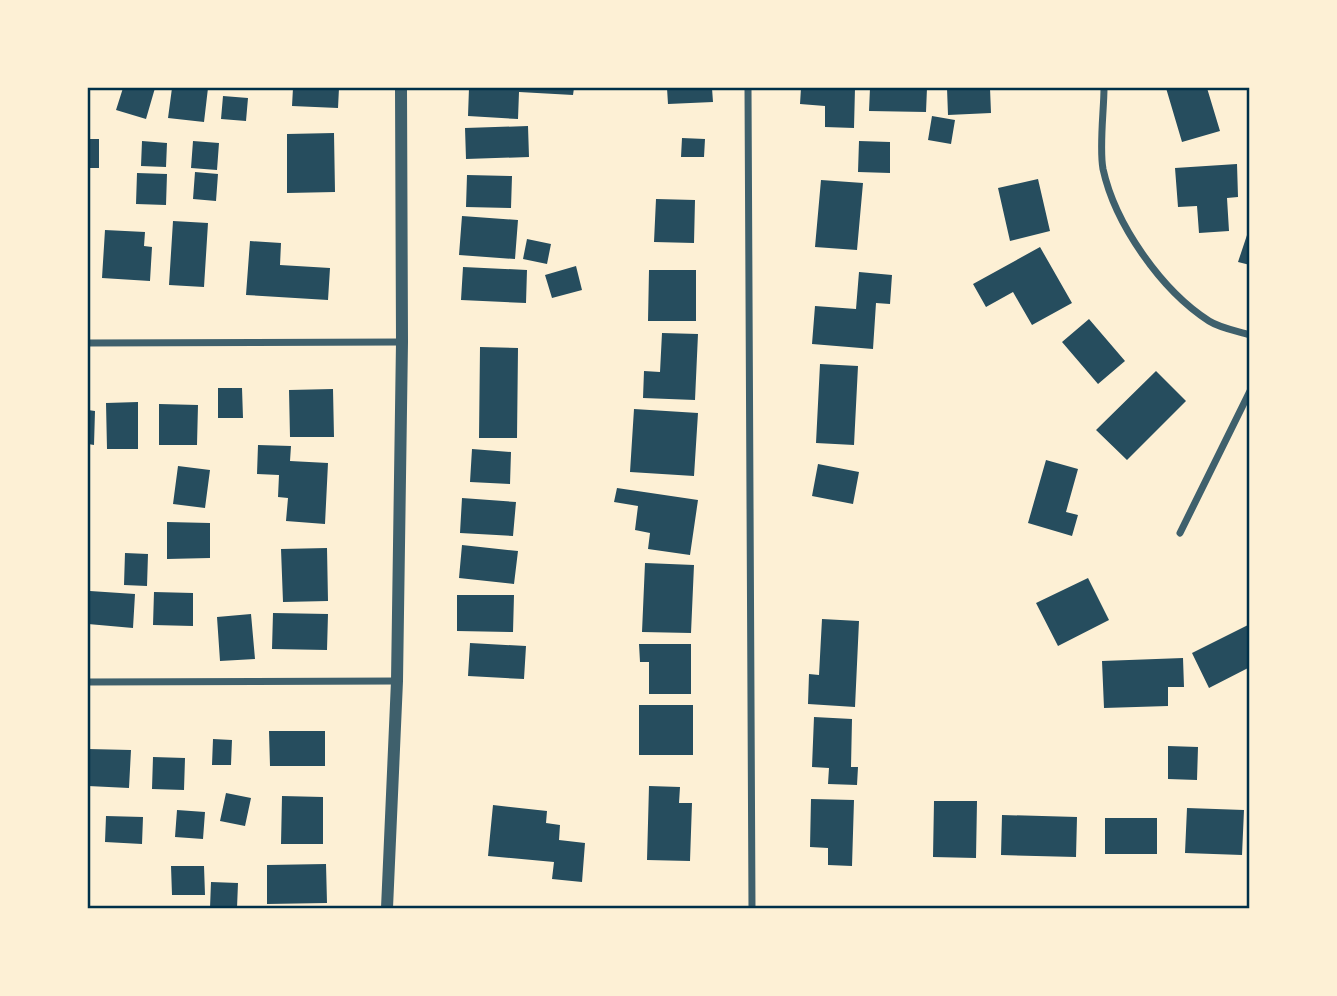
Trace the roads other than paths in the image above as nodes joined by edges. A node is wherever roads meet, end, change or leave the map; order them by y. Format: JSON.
{"nodes":[{"id":1,"x":401,"y":88,"type":"edge"},
{"id":2,"x":748,"y":88,"type":"edge"},
{"id":3,"x":1104,"y":88,"type":"edge"},
{"id":4,"x":1250,"y":335,"type":"edge"},
{"id":5,"x":402,"y":342,"type":"junction"},
{"id":6,"x":88,"y":343,"type":"edge"},
{"id":7,"x":1250,"y":391,"type":"edge"},
{"id":8,"x":1180,"y":533,"type":"dead end"},
{"id":9,"x":397,"y":681,"type":"junction"},
{"id":10,"x":88,"y":682,"type":"edge"},
{"id":11,"x":387,"y":908,"type":"edge"},
{"id":12,"x":752,"y":908,"type":"edge"}],
"edges":[{"from":1,"to":5,"type":"street"},
{"from":2,"to":12,"type":"street"},
{"from":3,"to":4,"type":"street"},
{"from":5,"to":6,"type":"street"},
{"from":5,"to":9,"type":"street"},
{"from":7,"to":8,"type":"street"},
{"from":9,"to":10,"type":"street"},
{"from":9,"to":11,"type":"street"}]}
